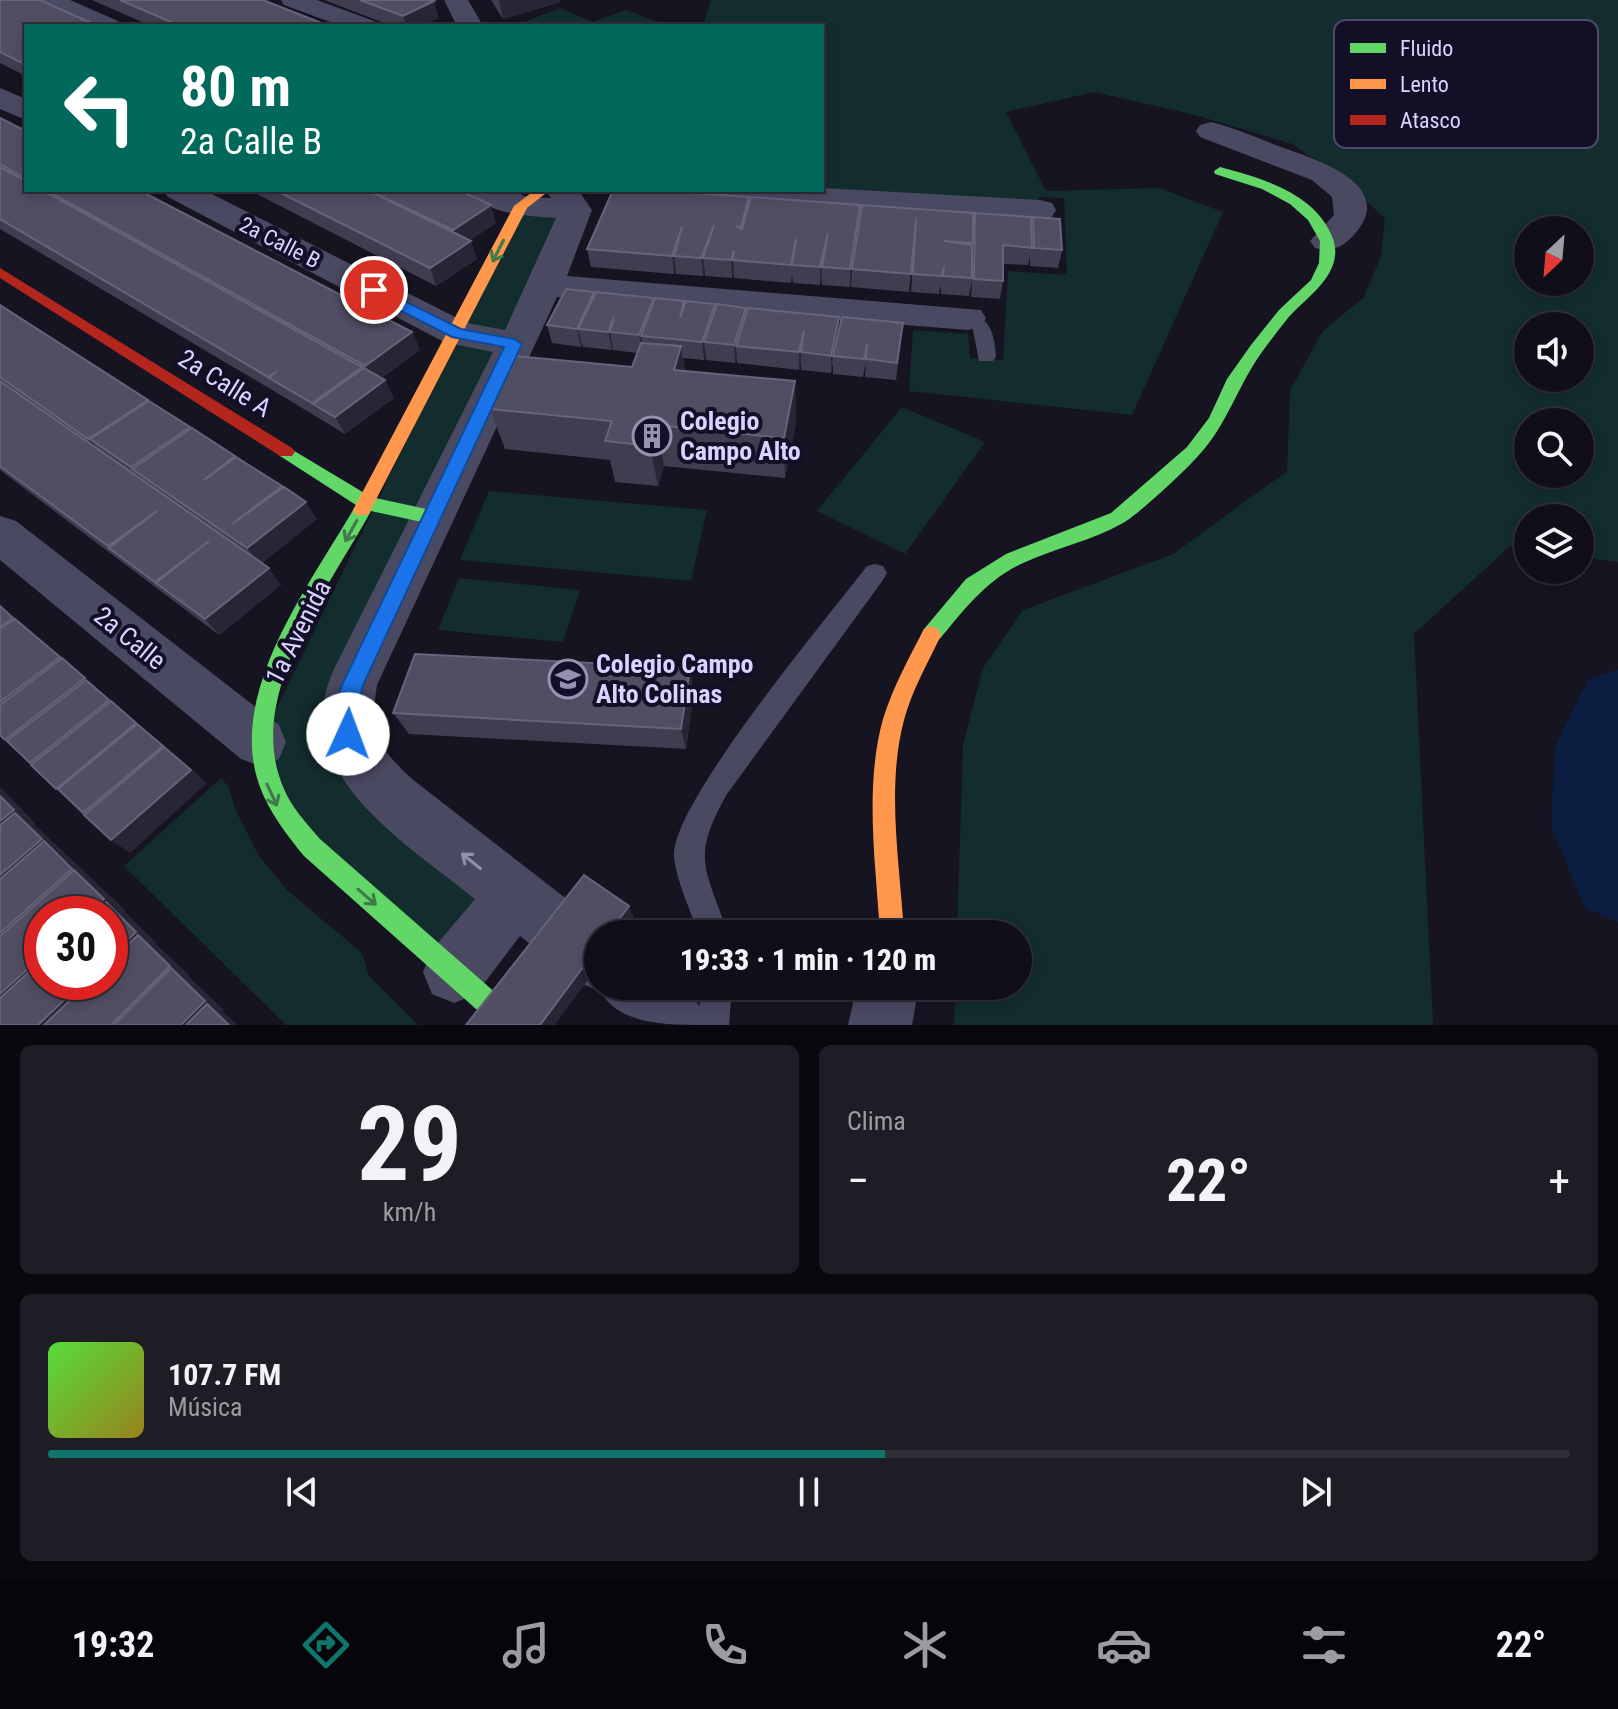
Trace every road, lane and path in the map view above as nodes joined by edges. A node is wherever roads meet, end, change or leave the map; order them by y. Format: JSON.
{"nodes":[{"id":1,"x":49,"y":0,"type":"edge"},
{"id":2,"x":293,"y":0,"type":"edge"},
{"id":3,"x":456,"y":0,"type":"edge"},
{"id":4,"x":104,"y":24,"type":"edge"},
{"id":5,"x":359,"y":24,"type":"edge"},
{"id":6,"x":469,"y":24,"type":"edge"},
{"id":7,"x":0,"y":97,"type":"edge"},
{"id":8,"x":24,"y":110,"type":"edge"},
{"id":9,"x":1211,"y":131,"type":"dead end"},
{"id":10,"x":1220,"y":171,"type":"dead end"},
{"id":11,"x":183,"y":192,"type":"edge"},
{"id":12,"x":499,"y":192,"type":"edge"},
{"id":13,"x":740,"y":192,"type":"edge"},
{"id":14,"x":550,"y":199,"type":"edge"},
{"id":15,"x":1043,"y":206,"type":"dead end"},
{"id":16,"x":1327,"y":241,"type":"junction"},
{"id":17,"x":0,"y":272,"type":"edge"},
{"id":18,"x":545,"y":285,"type":"junction"},
{"id":19,"x":968,"y":318,"type":"joint"},
{"id":20,"x":457,"y":333,"type":"junction"},
{"id":21,"x":514,"y":344,"type":"junction"},
{"id":22,"x":986,"y":356,"type":"dead end"},
{"id":23,"x":366,"y":503,"type":"junction"},
{"id":24,"x":431,"y":517,"type":"junction"},
{"id":25,"x":0,"y":534,"type":"edge"},
{"id":26,"x":875,"y":573,"type":"dead end"},
{"id":27,"x":260,"y":742,"type":"junction"},
{"id":28,"x":515,"y":896,"type":"junction"},
{"id":29,"x":708,"y":920,"type":"edge"},
{"id":30,"x":891,"y":920,"type":"edge"},
{"id":31,"x":584,"y":950,"type":"edge"},
{"id":32,"x":454,"y":972,"type":"junction"},
{"id":33,"x":647,"y":1000,"type":"edge"},
{"id":34,"x":716,"y":1000,"type":"edge"},
{"id":35,"x":885,"y":1000,"type":"edge"},
{"id":36,"x":513,"y":1025,"type":"edge"},
{"id":37,"x":678,"y":1025,"type":"edge"},
{"id":38,"x":713,"y":1025,"type":"edge"},
{"id":39,"x":880,"y":1025,"type":"edge"}],
"edges":[{"from":1,"to":4,"type":"street"},
{"from":2,"to":5,"type":"street"},
{"from":3,"to":6,"type":"street"},
{"from":7,"to":8,"type":"street"},
{"from":9,"to":16,"type":"street"},
{"from":10,"to":16,"type":"street"},
{"from":11,"to":20,"type":"street","name":"2a Calle B"},
{"from":12,"to":14,"type":"street"},
{"from":13,"to":15,"type":"street"},
{"from":14,"to":18,"type":"street"},
{"from":14,"to":20,"type":"street","name":"1a Avenida","one_way":true},
{"from":16,"to":30,"type":"street"},
{"from":17,"to":23,"type":"street","name":"2a Calle A"},
{"from":18,"to":19,"type":"street"},
{"from":18,"to":21,"type":"street"},
{"from":19,"to":22,"type":"lane"},
{"from":20,"to":21,"type":"street","name":"2a Calle B"},
{"from":20,"to":23,"type":"street","name":"1a Avenida"},
{"from":21,"to":24,"type":"street"},
{"from":23,"to":24,"type":"street","name":"2a Calle A"},
{"from":23,"to":27,"type":"street","name":"1a Avenida","one_way":true},
{"from":28,"to":24,"type":"street","one_way":true},
{"from":25,"to":27,"type":"street","name":"2a Calle"},
{"from":26,"to":29,"type":"lane"},
{"from":27,"to":32,"type":"street","name":"1a Avenida","one_way":true},
{"from":28,"to":31,"type":"street"},
{"from":28,"to":32,"type":"street"},
{"from":32,"to":36,"type":"street","name":"1a Avenida"},
{"from":33,"to":37,"type":"street"},
{"from":34,"to":38,"type":"lane"},
{"from":35,"to":39,"type":"street"}]}
